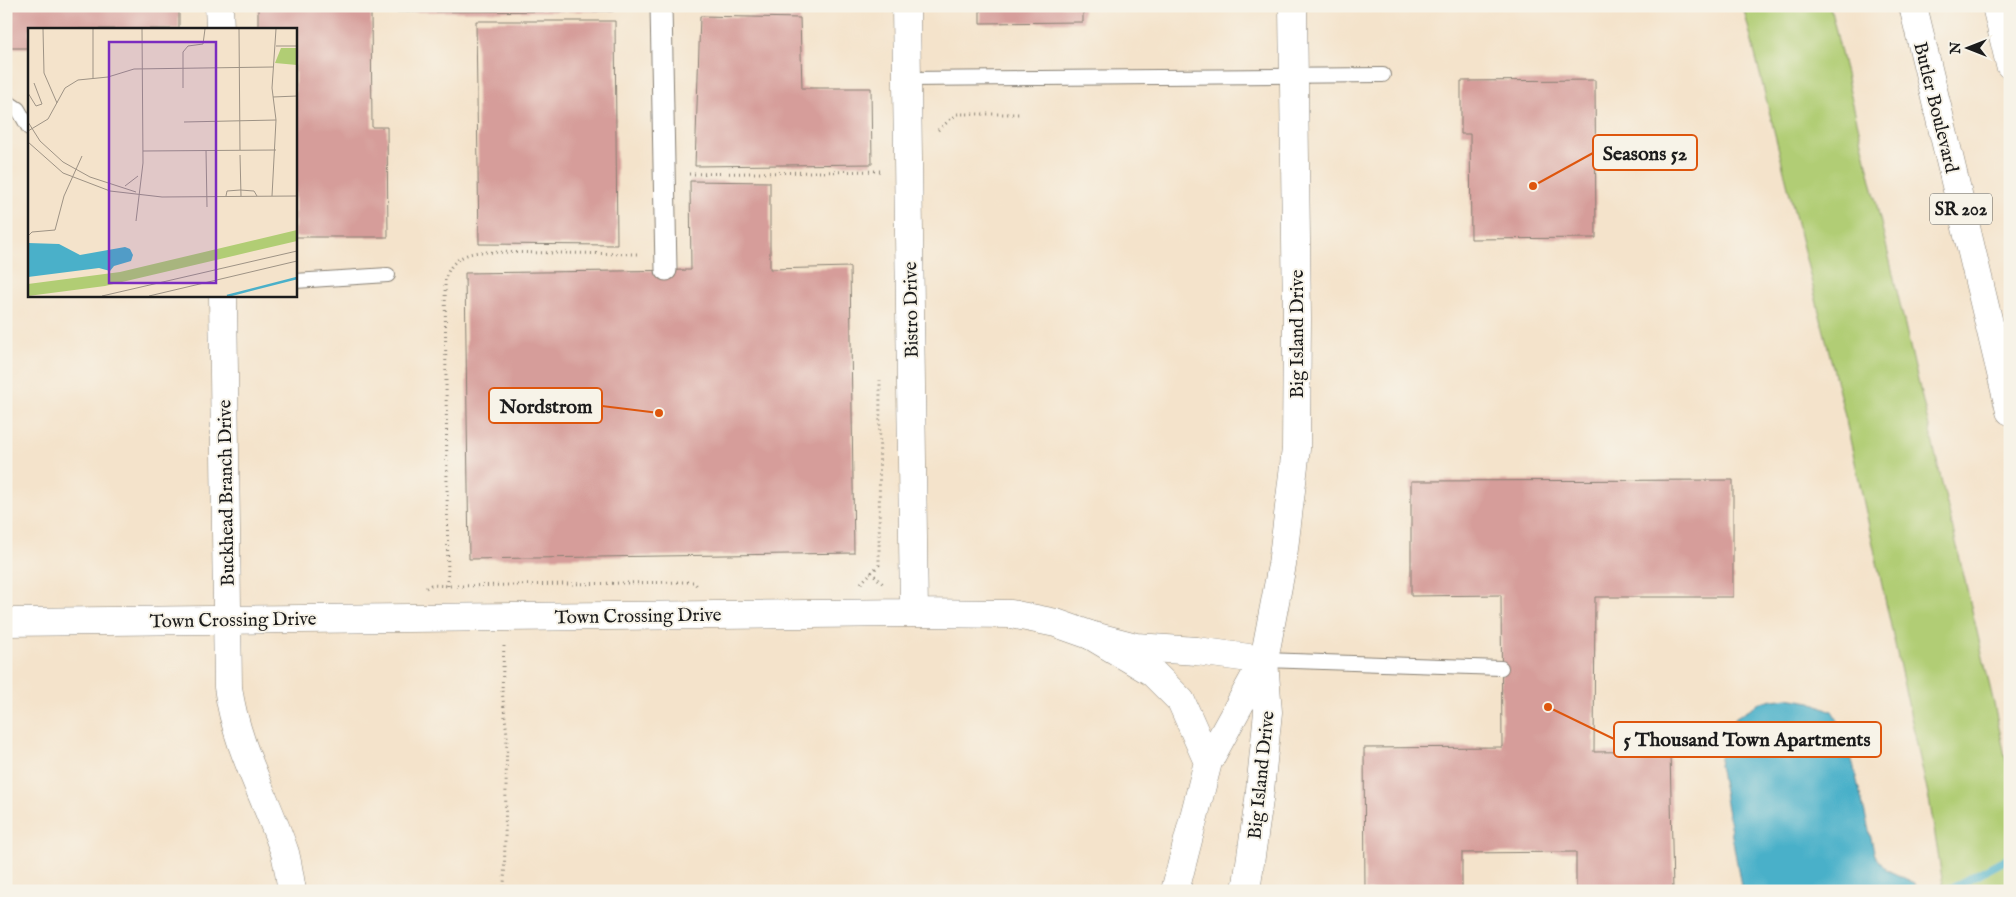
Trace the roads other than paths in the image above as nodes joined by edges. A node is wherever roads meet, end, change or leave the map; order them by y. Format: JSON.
{"nodes":[{"id":1,"x":219,"y":6,"type":"edge"},
{"id":2,"x":661,"y":6,"type":"edge"},
{"id":3,"x":906,"y":6,"type":"edge"},
{"id":4,"x":1293,"y":6,"type":"edge"},
{"id":5,"x":1912,"y":6,"type":"edge"},
{"id":6,"x":1996,"y":6,"type":"edge"},
{"id":7,"x":220,"y":28,"type":"edge"},
{"id":8,"x":2010,"y":65,"type":"edge"},
{"id":9,"x":1293,"y":75,"type":"junction"},
{"id":10,"x":1383,"y":75,"type":"dead end"},
{"id":11,"x":906,"y":79,"type":"junction"},
{"id":12,"x":6,"y":101,"type":"edge"},
{"id":13,"x":28,"y":126,"type":"edge"},
{"id":14,"x":666,"y":262,"type":"road end"},
{"id":15,"x":388,"y":275,"type":"dead end"},
{"id":16,"x":296,"y":282,"type":"edge"},
{"id":17,"x":223,"y":296,"type":"edge"},
{"id":18,"x":2010,"y":411,"type":"edge"},
{"id":19,"x":914,"y":613,"type":"junction"},
{"id":20,"x":226,"y":619,"type":"junction"},
{"id":21,"x":6,"y":622,"type":"edge"},
{"id":22,"x":1090,"y":635,"type":"junction"},
{"id":23,"x":1264,"y":660,"type":"junction"},
{"id":24,"x":1501,"y":668,"type":"dead end"},
{"id":25,"x":1208,"y":762,"type":"junction"},
{"id":26,"x":292,"y":891,"type":"edge"},
{"id":27,"x":1175,"y":891,"type":"edge"},
{"id":28,"x":1246,"y":891,"type":"edge"}],
"edges":[{"from":1,"to":7,"type":"main road"},
{"from":2,"to":14,"type":"street"},
{"from":3,"to":11,"type":"main road","name":"Bistro Drive"},
{"from":4,"to":9,"type":"main road","name":"Big Island Drive"},
{"from":5,"to":18,"type":"main road","name":"Butler Boulevard","number":"SR 202"},
{"from":6,"to":8,"type":"main road"},
{"from":9,"to":10,"type":"lane"},
{"from":9,"to":11,"type":"lane"},
{"from":9,"to":23,"type":"main road","name":"Big Island Drive"},
{"from":11,"to":19,"type":"main road","name":"Bistro Drive"},
{"from":12,"to":13,"type":"lane"},
{"from":15,"to":16,"type":"lane"},
{"from":17,"to":20,"type":"main road","name":"Buckhead Branch Drive"},
{"from":19,"to":20,"type":"main road","name":"Town Crossing Drive"},
{"from":19,"to":22,"type":"main road","name":"Town Crossing Drive"},
{"from":20,"to":21,"type":"main road","name":"Town Crossing Drive"},
{"from":20,"to":26,"type":"main road","name":"Buckhead Branch Drive"},
{"from":22,"to":23,"type":"main road","name":"Town Crossing Drive"},
{"from":22,"to":25,"type":"main road"},
{"from":23,"to":24,"type":"lane"},
{"from":23,"to":25,"type":"main road","name":"Big Island Drive"},
{"from":23,"to":28,"type":"main road","name":"Big Island Drive"},
{"from":25,"to":27,"type":"main road","name":"Big Island Drive"}]}
